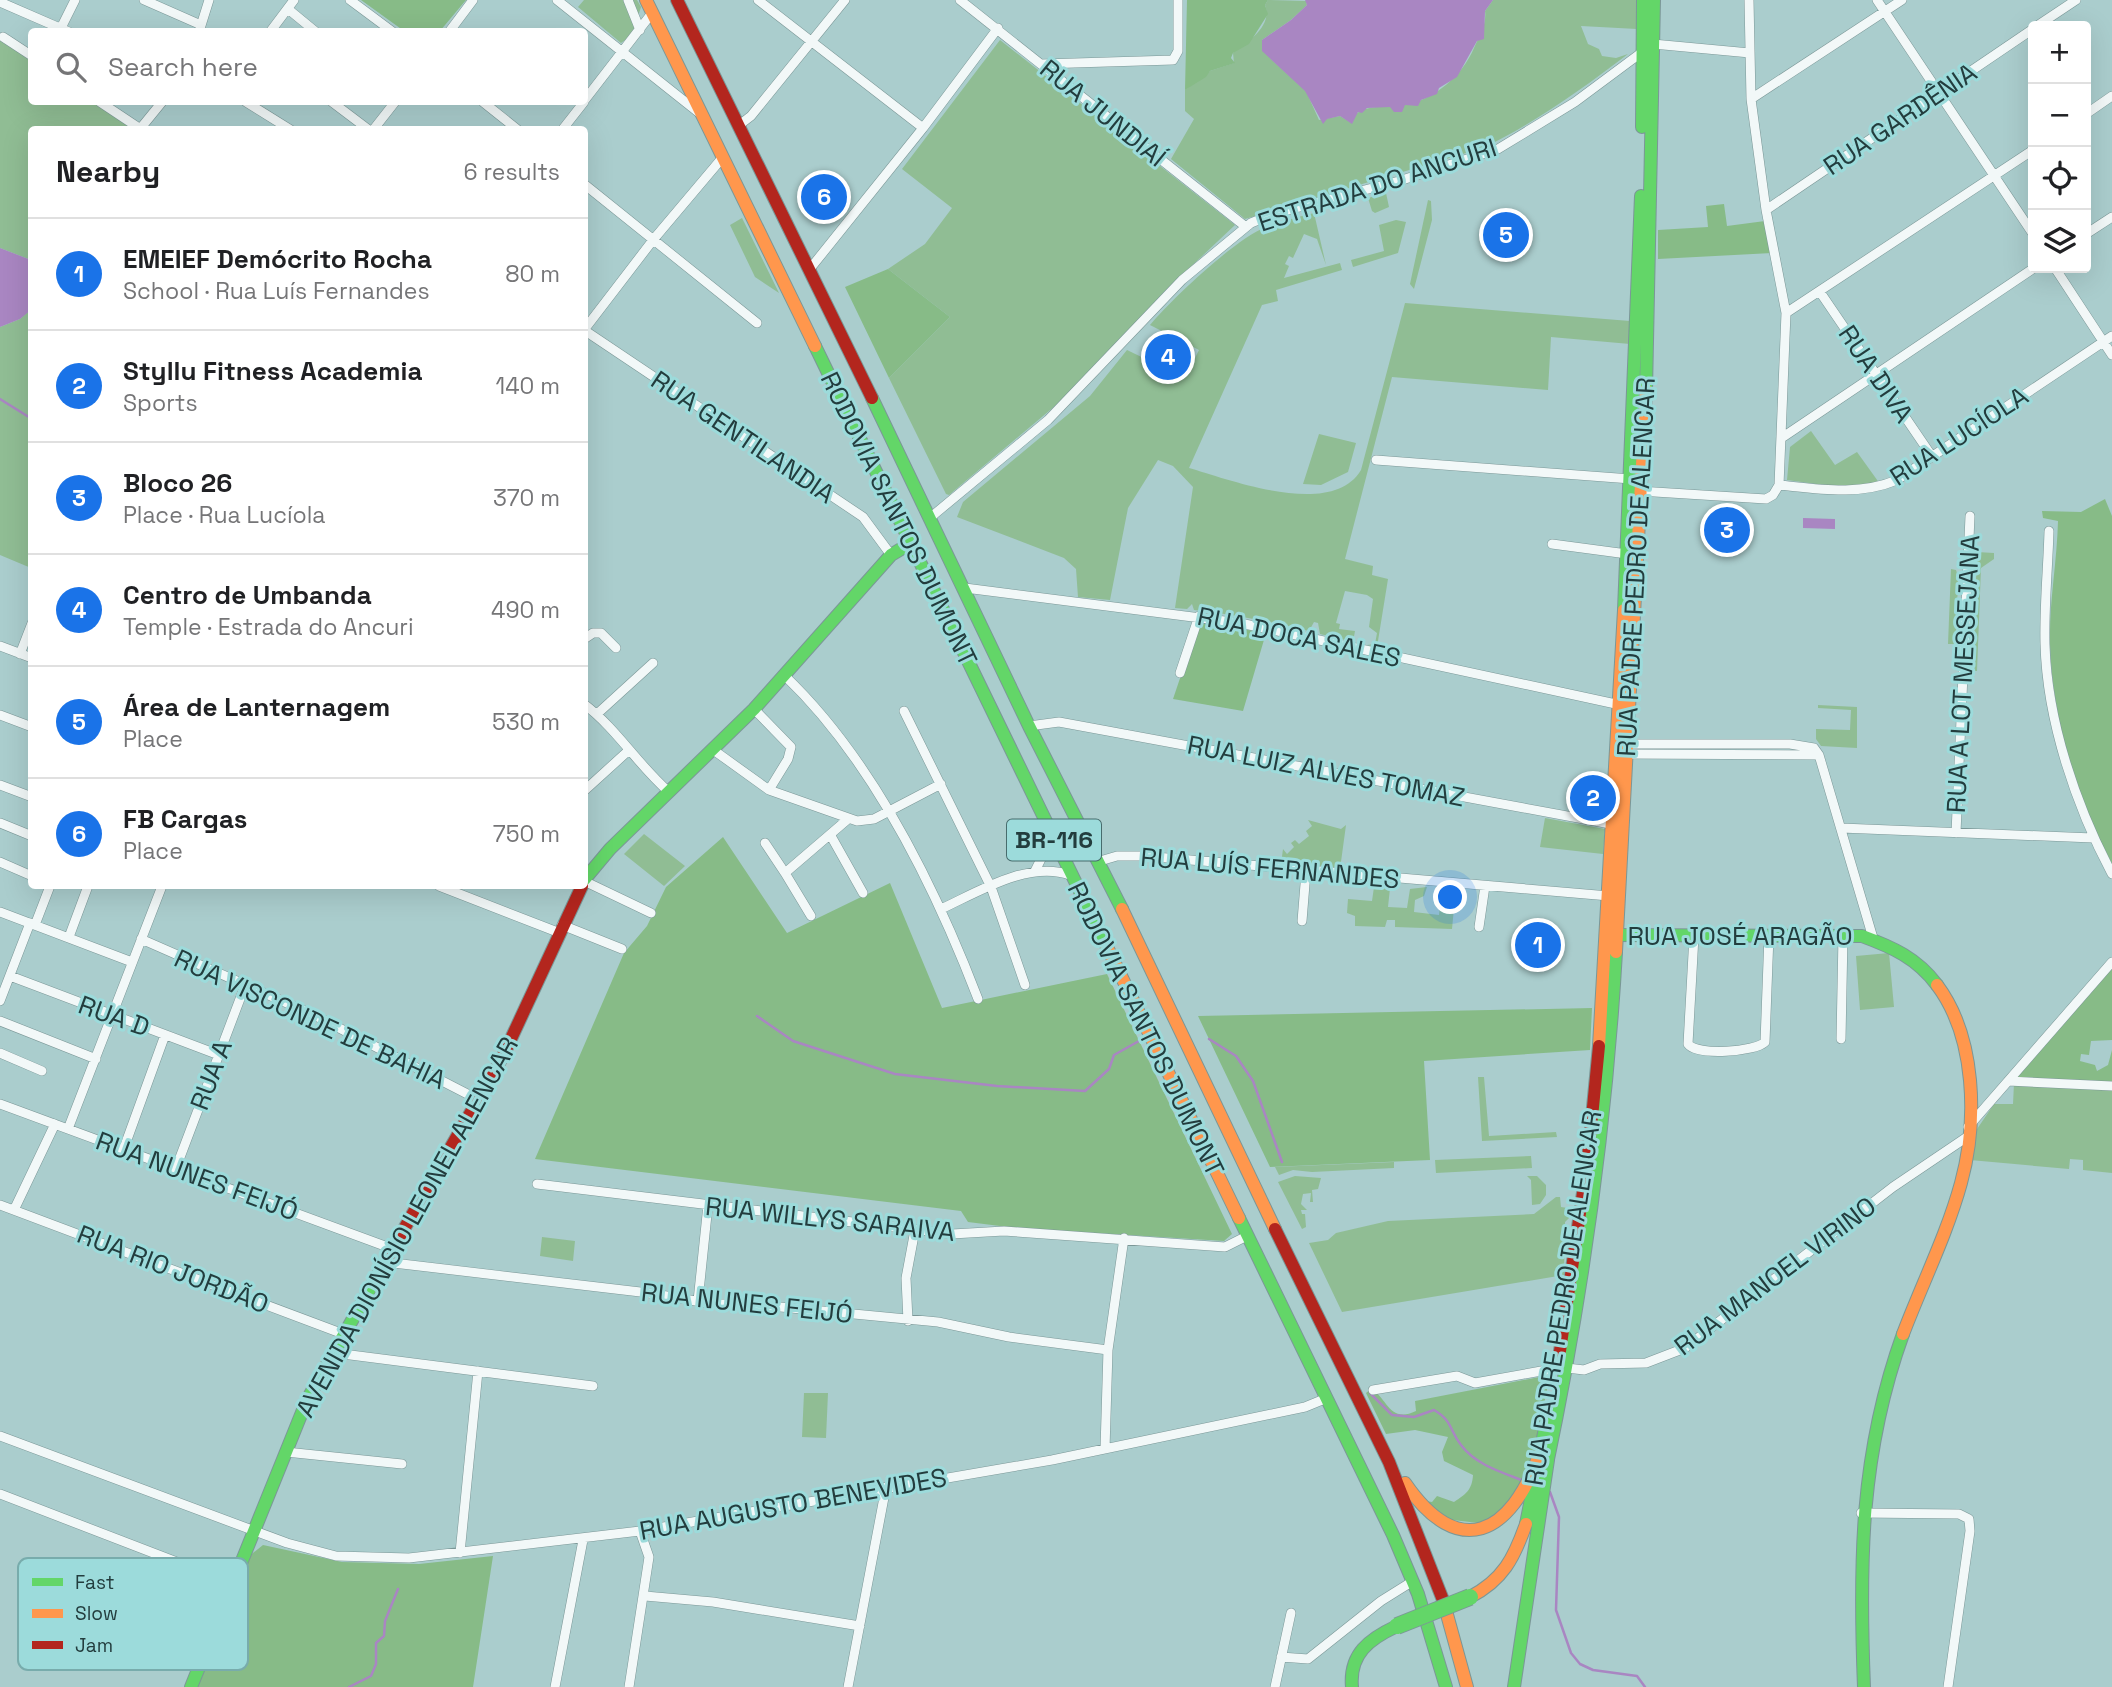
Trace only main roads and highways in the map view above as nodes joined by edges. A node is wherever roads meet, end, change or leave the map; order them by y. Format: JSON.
{"nodes":[{"id":1,"x":677,"y":0,"type":"edge"},
{"id":2,"x":1643,"y":0,"type":"edge"},
{"id":3,"x":1654,"y":0,"type":"edge"},
{"id":4,"x":649,"y":7,"type":"edge"},
{"id":5,"x":1647,"y":47,"type":"junction"},
{"id":6,"x":1634,"y":487,"type":"junction"},
{"id":7,"x":911,"y":543,"type":"junction"},
{"id":8,"x":1628,"y":638,"type":"junction"},
{"id":9,"x":1618,"y":825,"type":"junction"},
{"id":10,"x":588,"y":873,"type":"edge"},
{"id":11,"x":580,"y":889,"type":"edge"},
{"id":12,"x":1612,"y":935,"type":"junction"},
{"id":13,"x":1544,"y":1458,"type":"junction"},
{"id":14,"x":1389,"y":1462,"type":"junction"},
{"id":15,"x":245,"y":1558,"type":"edge"},
{"id":16,"x":1437,"y":1653,"type":"junction"},
{"id":17,"x":198,"y":1670,"type":"edge"},
{"id":18,"x":191,"y":1687,"type":"edge"},
{"id":19,"x":1352,"y":1687,"type":"edge"},
{"id":20,"x":1434,"y":1687,"type":"edge"},
{"id":21,"x":1446,"y":1687,"type":"edge"},
{"id":22,"x":1467,"y":1687,"type":"edge"},
{"id":23,"x":1514,"y":1687,"type":"edge"},
{"id":24,"x":1864,"y":1687,"type":"edge"}],
"edges":[{"from":1,"to":14,"type":"main road","name":"RODOVIA SANTOS DUMONT","number":"BR-116"},
{"from":2,"to":5,"type":"main road","name":"RUA PADRE PEDRO DE ALENCAR"},
{"from":3,"to":5,"type":"main road","name":"RUA PADRE PEDRO DE ALENCAR"},
{"from":4,"to":7,"type":"main road","name":"RODOVIA SANTOS DUMONT","number":"BR-116"},
{"from":5,"to":6,"type":"main road","name":"RUA PADRE PEDRO DE ALENCAR"},
{"from":6,"to":8,"type":"main road","name":"RUA PADRE PEDRO DE ALENCAR"},
{"from":6,"to":8,"type":"main road","name":"RUA PADRE PEDRO DE ALENCAR"},
{"from":7,"to":10,"type":"main road","name":"AVENIDA DIONÍSIO LEONEL ALENCAR"},
{"from":7,"to":16,"type":"main road","name":"RODOVIA SANTOS DUMONT","number":"BR-116"},
{"from":8,"to":9,"type":"main road","name":"RUA PADRE PEDRO DE ALENCAR"},
{"from":9,"to":12,"type":"main road","name":"RUA PADRE PEDRO DE ALENCAR"},
{"from":9,"to":12,"type":"main road","name":"RUA PADRE PEDRO DE ALENCAR"},
{"from":11,"to":15,"type":"main road","name":"AVENIDA DIONÍSIO LEONEL ALENCAR"},
{"from":12,"to":13,"type":"main road","name":"RUA PADRE PEDRO DE ALENCAR"},
{"from":12,"to":24,"type":"main road","name":"RUA JOSÉ ARAGÃO"},
{"from":13,"to":14,"type":"main road"},
{"from":13,"to":19,"type":"main road","name":"RUA PADRE PEDRO DE ALENCAR","bridge":true},
{"from":13,"to":23,"type":"main road"},
{"from":14,"to":22,"type":"main road","name":"RODOVIA SANTOS DUMONT","number":"BR-116"},
{"from":16,"to":20,"type":"main road"},
{"from":16,"to":21,"type":"main road","name":"RODOVIA SANTOS DUMONT","number":"BR-116"},
{"from":17,"to":18,"type":"main road","name":"AVENIDA DIONÍSIO LEONEL ALENCAR"}]}
